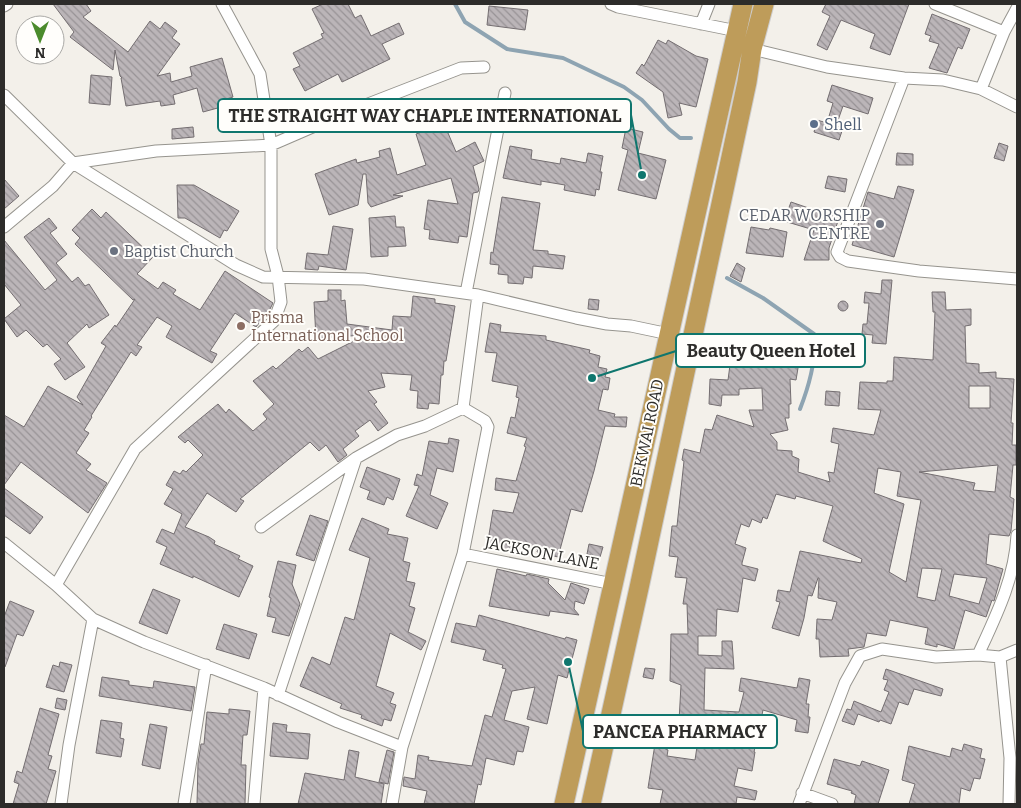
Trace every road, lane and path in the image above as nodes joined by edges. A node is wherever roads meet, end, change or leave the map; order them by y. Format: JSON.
{"nodes":[{"id":1,"x":7,"y":4,"type":"edge"},
{"id":2,"x":222,"y":4,"type":"edge"},
{"id":3,"x":612,"y":4,"type":"edge"},
{"id":4,"x":710,"y":4,"type":"edge"},
{"id":5,"x":743,"y":4,"type":"edge"},
{"id":6,"x":764,"y":4,"type":"edge"},
{"id":7,"x":936,"y":4,"type":"edge"},
{"id":8,"x":4,"y":6,"type":"edge"},
{"id":9,"x":1017,"y":8,"type":"edge"},
{"id":10,"x":702,"y":24,"type":"junction"},
{"id":11,"x":737,"y":31,"type":"junction"},
{"id":12,"x":1004,"y":32,"type":"junction"},
{"id":13,"x":752,"y":49,"type":"junction"},
{"id":14,"x":484,"y":66,"type":"dead end"},
{"id":15,"x":904,"y":78,"type":"junction"},
{"id":16,"x":981,"y":89,"type":"junction"},
{"id":17,"x":504,"y":94,"type":"dead end"},
{"id":18,"x":4,"y":95,"type":"edge"},
{"id":19,"x":1017,"y":107,"type":"edge"},
{"id":20,"x":271,"y":145,"type":"junction"},
{"id":21,"x":73,"y":163,"type":"junction"},
{"id":22,"x":4,"y":227,"type":"edge"},
{"id":23,"x":278,"y":276,"type":"junction"},
{"id":24,"x":1017,"y":279,"type":"edge"},
{"id":25,"x":466,"y":293,"type":"junction"},
{"id":26,"x":478,"y":295,"type":"junction"},
{"id":27,"x":677,"y":297,"type":"junction"},
{"id":28,"x":699,"y":303,"type":"junction"},
{"id":29,"x":669,"y":334,"type":"junction"},
{"id":30,"x":463,"y":408,"type":"junction"},
{"id":31,"x":356,"y":458,"type":"junction"},
{"id":32,"x":260,"y":527,"type":"dead end"},
{"id":33,"x":1017,"y":534,"type":"edge"},
{"id":34,"x":4,"y":543,"type":"edge"},
{"id":35,"x":463,"y":554,"type":"junction"},
{"id":36,"x":613,"y":584,"type":"junction"},
{"id":37,"x":56,"y":585,"type":"junction"},
{"id":38,"x":93,"y":618,"type":"junction"},
{"id":39,"x":1017,"y":650,"type":"edge"},
{"id":40,"x":978,"y":655,"type":"junction"},
{"id":41,"x":1000,"y":657,"type":"junction"},
{"id":42,"x":206,"y":665,"type":"junction"},
{"id":43,"x":264,"y":688,"type":"junction"},
{"id":44,"x":278,"y":695,"type":"junction"},
{"id":45,"x":402,"y":747,"type":"junction"},
{"id":46,"x":800,"y":799,"type":"edge"},
{"id":47,"x":61,"y":804,"type":"edge"},
{"id":48,"x":184,"y":804,"type":"edge"},
{"id":49,"x":254,"y":804,"type":"edge"},
{"id":50,"x":392,"y":804,"type":"edge"},
{"id":51,"x":564,"y":804,"type":"edge"},
{"id":52,"x":591,"y":804,"type":"edge"},
{"id":53,"x":832,"y":804,"type":"edge"},
{"id":54,"x":1009,"y":804,"type":"edge"}],
"edges":[{"from":1,"to":8,"type":"street"},
{"from":2,"to":20,"type":"street"},
{"from":3,"to":10,"type":"street"},
{"from":4,"to":10,"type":"street"},
{"from":5,"to":11,"type":"highway","name":"BEKWAI ROAD"},
{"from":6,"to":13,"type":"highway","name":"BEKWAI ROAD"},
{"from":7,"to":12,"type":"street"},
{"from":9,"to":12,"type":"street"},
{"from":10,"to":11,"type":"street"},
{"from":11,"to":27,"type":"highway","name":"BEKWAI ROAD"},
{"from":12,"to":16,"type":"street"},
{"from":13,"to":15,"type":"street"},
{"from":13,"to":28,"type":"highway","name":"BEKWAI ROAD"},
{"from":14,"to":20,"type":"street"},
{"from":15,"to":16,"type":"street"},
{"from":15,"to":24,"type":"street"},
{"from":16,"to":19,"type":"street"},
{"from":17,"to":25,"type":"street"},
{"from":18,"to":21,"type":"street"},
{"from":20,"to":21,"type":"street"},
{"from":20,"to":23,"type":"street"},
{"from":21,"to":22,"type":"street"},
{"from":21,"to":23,"type":"street"},
{"from":23,"to":25,"type":"street"},
{"from":23,"to":37,"type":"street"},
{"from":25,"to":26,"type":"street"},
{"from":26,"to":29,"type":"street"},
{"from":26,"to":30,"type":"street"},
{"from":27,"to":28,"type":"highway"},
{"from":27,"to":29,"type":"highway","name":"BEKWAI ROAD"},
{"from":28,"to":52,"type":"highway","name":"BEKWAI ROAD"},
{"from":29,"to":36,"type":"highway","name":"BEKWAI ROAD"},
{"from":30,"to":31,"type":"street"},
{"from":30,"to":35,"type":"street"},
{"from":31,"to":32,"type":"street"},
{"from":31,"to":44,"type":"street"},
{"from":33,"to":40,"type":"street"},
{"from":34,"to":37,"type":"street"},
{"from":35,"to":36,"type":"street","name":"JACKSON LANE"},
{"from":35,"to":45,"type":"street"},
{"from":36,"to":51,"type":"highway","name":"BEKWAI ROAD"},
{"from":37,"to":38,"type":"street"},
{"from":38,"to":42,"type":"street"},
{"from":38,"to":47,"type":"street"},
{"from":39,"to":41,"type":"street"},
{"from":40,"to":41,"type":"street"},
{"from":40,"to":46,"type":"street"},
{"from":41,"to":54,"type":"street"},
{"from":42,"to":43,"type":"street"},
{"from":42,"to":48,"type":"street"},
{"from":43,"to":44,"type":"street"},
{"from":43,"to":49,"type":"street"},
{"from":44,"to":45,"type":"street"},
{"from":45,"to":50,"type":"street"},
{"from":46,"to":53,"type":"street"}]}
